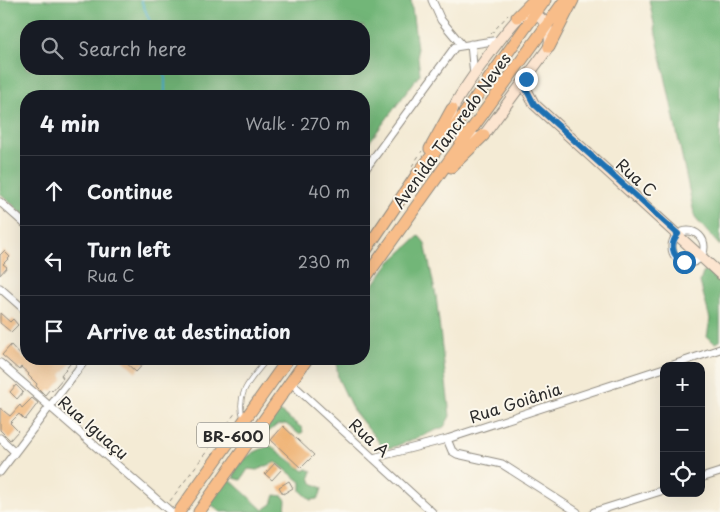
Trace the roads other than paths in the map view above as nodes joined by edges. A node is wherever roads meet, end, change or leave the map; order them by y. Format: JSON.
{"nodes":[{"id":1,"x":432,"y":0,"type":"edge"},
{"id":2,"x":534,"y":0,"type":"edge"},
{"id":3,"x":545,"y":0,"type":"edge"},
{"id":4,"x":565,"y":0,"type":"edge"},
{"id":5,"x":573,"y":0,"type":"edge"},
{"id":6,"x":525,"y":10,"type":"edge"},
{"id":7,"x":547,"y":25,"type":"junction"},
{"id":8,"x":499,"y":40,"type":"junction"},
{"id":9,"x":461,"y":44,"type":"junction"},
{"id":10,"x":471,"y":44,"type":"junction"},
{"id":11,"x":549,"y":47,"type":"junction"},
{"id":12,"x":474,"y":77,"type":"junction"},
{"id":13,"x":526,"y":79,"type":"junction"},
{"id":14,"x":508,"y":104,"type":"junction"},
{"id":15,"x":534,"y":104,"type":"junction"},
{"id":16,"x":452,"y":109,"type":"junction"},
{"id":17,"x":454,"y":128,"type":"junction"},
{"id":18,"x":484,"y":135,"type":"junction"},
{"id":19,"x":467,"y":138,"type":"junction"},
{"id":20,"x":370,"y":163,"type":"edge"},
{"id":21,"x":418,"y":173,"type":"junction"},
{"id":22,"x":431,"y":185,"type":"junction"},
{"id":23,"x":0,"y":202,"type":"edge"},
{"id":24,"x":20,"y":220,"type":"edge"},
{"id":25,"x":678,"y":234,"type":"junction"},
{"id":26,"x":370,"y":244,"type":"edge"},
{"id":27,"x":700,"y":256,"type":"junction"},
{"id":28,"x":370,"y":271,"type":"edge"},
{"id":29,"x":720,"y":274,"type":"edge"},
{"id":30,"x":0,"y":288,"type":"edge"},
{"id":31,"x":20,"y":306,"type":"edge"},
{"id":32,"x":720,"y":349,"type":"edge"},
{"id":33,"x":682,"y":362,"type":"edge"},
{"id":34,"x":0,"y":363,"type":"edge"},
{"id":35,"x":80,"y":365,"type":"edge"},
{"id":36,"x":263,"y":365,"type":"edge"},
{"id":37,"x":284,"y":365,"type":"edge"},
{"id":38,"x":303,"y":365,"type":"edge"},
{"id":39,"x":660,"y":369,"type":"edge"},
{"id":40,"x":290,"y":382,"type":"junction"},
{"id":41,"x":49,"y":406,"type":"junction"},
{"id":42,"x":244,"y":420,"type":"junction"},
{"id":43,"x":0,"y":438,"type":"edge"},
{"id":44,"x":447,"y":439,"type":"junction"},
{"id":45,"x":15,"y":452,"type":"junction"},
{"id":46,"x":373,"y":458,"type":"junction"},
{"id":47,"x":0,"y":472,"type":"edge"},
{"id":48,"x":720,"y":472,"type":"edge"},
{"id":49,"x":705,"y":477,"type":"edge"},
{"id":50,"x":660,"y":491,"type":"edge"},
{"id":51,"x":168,"y":510,"type":"edge"},
{"id":52,"x":178,"y":512,"type":"edge"},
{"id":53,"x":199,"y":512,"type":"edge"},
{"id":54,"x":432,"y":512,"type":"edge"},
{"id":55,"x":576,"y":512,"type":"edge"},
{"id":56,"x":594,"y":512,"type":"edge"}],
"edges":[{"from":1,"to":9,"type":"street"},
{"from":2,"to":6,"type":"main road"},
{"from":3,"to":6,"type":"main road","name":"Avenida Tancredo Neves"},
{"from":4,"to":7,"type":"main road","name":"Avenida Tancredo Neves"},
{"from":5,"to":11,"type":"main road"},
{"from":6,"to":7,"type":"street"},
{"from":6,"to":8,"type":"street"},
{"from":6,"to":17,"type":"main road","name":"Avenida Tancredo Neves"},
{"from":7,"to":11,"type":"street"},
{"from":7,"to":19,"type":"main road","name":"Avenida Tancredo Neves"},
{"from":8,"to":10,"type":"street"},
{"from":8,"to":12,"type":"street"},
{"from":9,"to":10,"type":"street"},
{"from":9,"to":20,"type":"street"},
{"from":10,"to":12,"type":"street"},
{"from":11,"to":13,"type":"street"},
{"from":12,"to":16,"type":"street"},
{"from":13,"to":14,"type":"street"},
{"from":13,"to":15,"type":"street","name":"Rua C"},
{"from":14,"to":15,"type":"street"},
{"from":14,"to":18,"type":"street"},
{"from":15,"to":25,"type":"street","name":"Rua C"},
{"from":16,"to":17,"type":"street"},
{"from":16,"to":21,"type":"main road"},
{"from":17,"to":19,"type":"street"},
{"from":17,"to":21,"type":"main road","name":"Avenida Tancredo Neves"},
{"from":18,"to":19,"type":"street"},
{"from":18,"to":22,"type":"main road"},
{"from":19,"to":22,"type":"main road","name":"Avenida Tancredo Neves"},
{"from":21,"to":26,"type":"main road","name":"Avenida Tancredo Neves"},
{"from":22,"to":28,"type":"main road","name":"Avenida Tancredo Neves"},
{"from":23,"to":24,"type":"street"},
{"from":25,"to":27,"type":"street","name":"Rua C"},
{"from":25,"to":27,"type":"street"},
{"from":27,"to":29,"type":"street","name":"Rua C"},
{"from":30,"to":31,"type":"street"},
{"from":32,"to":33,"type":"street"},
{"from":34,"to":41,"type":"street","name":"Rua Iguaçu"},
{"from":35,"to":41,"type":"street"},
{"from":36,"to":42,"type":"lane"},
{"from":37,"to":42,"type":"main road","number":"BR-600"},
{"from":38,"to":40,"type":"main road","number":"BR-600"},
{"from":39,"to":44,"type":"street","name":"Rua Goiânia"},
{"from":40,"to":46,"type":"street","name":"Rua A"},
{"from":40,"to":53,"type":"main road","number":"BR-600"},
{"from":41,"to":45,"type":"street"},
{"from":41,"to":51,"type":"street","name":"Rua Iguaçu"},
{"from":42,"to":52,"type":"main road","number":"BR-600"},
{"from":43,"to":45,"type":"street"},
{"from":44,"to":46,"type":"street","name":"Rua Goiânia"},
{"from":44,"to":55,"type":"street"},
{"from":45,"to":47,"type":"street"},
{"from":46,"to":54,"type":"street","name":"Rua A"},
{"from":48,"to":49,"type":"street"},
{"from":50,"to":56,"type":"street"}]}
